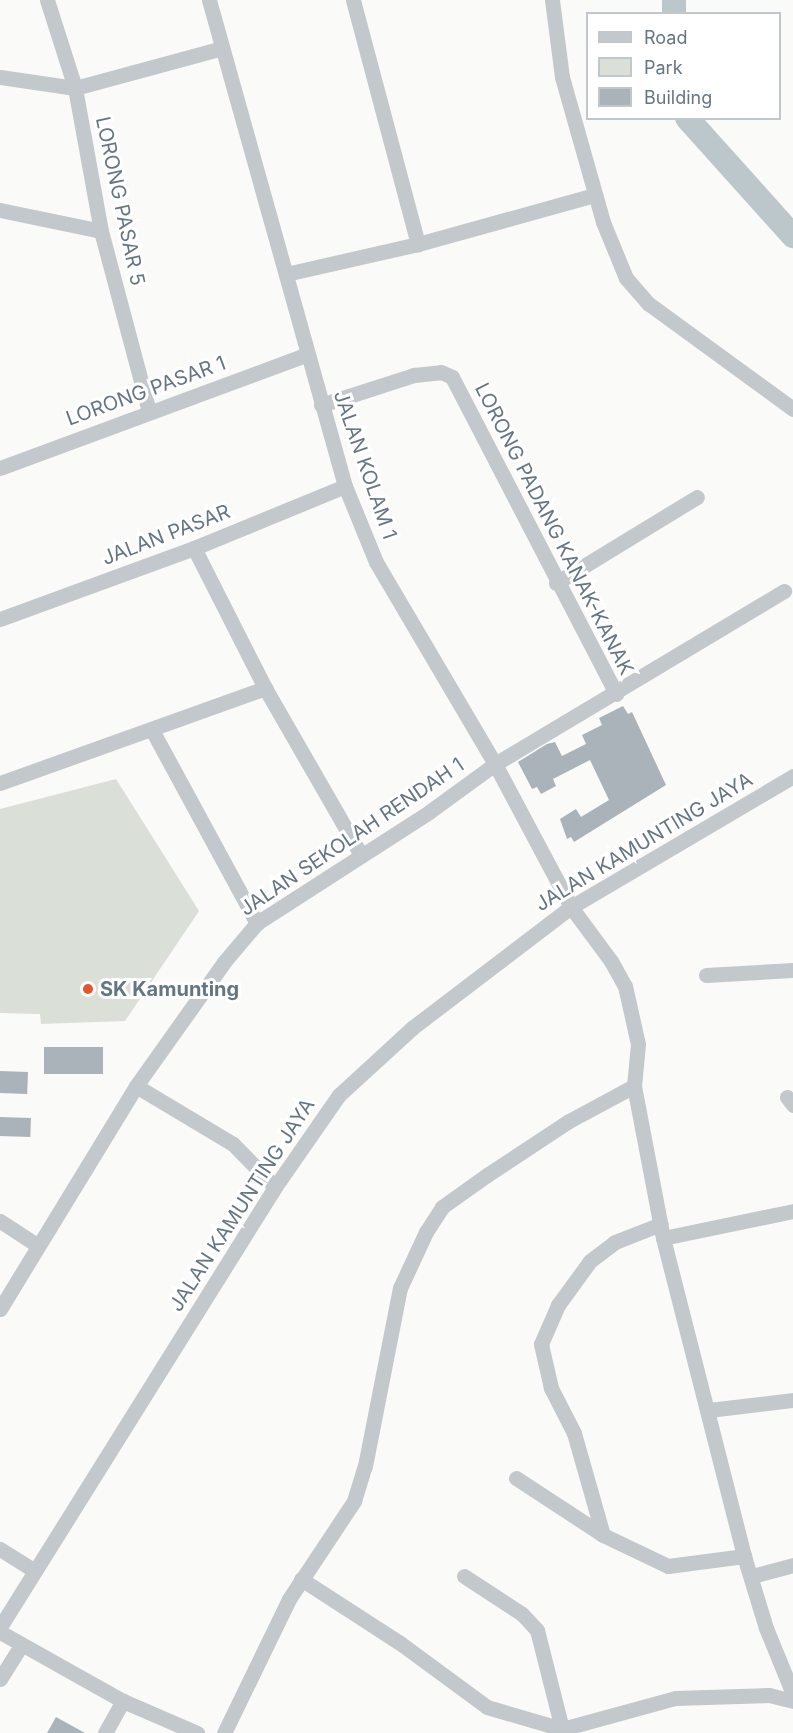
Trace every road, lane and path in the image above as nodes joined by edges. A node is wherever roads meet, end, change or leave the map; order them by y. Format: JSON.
{"nodes":[{"id":1,"x":46,"y":0,"type":"edge"},
{"id":2,"x":209,"y":0,"type":"edge"},
{"id":3,"x":353,"y":0,"type":"edge"},
{"id":4,"x":552,"y":0,"type":"edge"},
{"id":5,"x":222,"y":48,"type":"junction"},
{"id":6,"x":0,"y":77,"type":"edge"},
{"id":7,"x":75,"y":88,"type":"junction"},
{"id":8,"x":595,"y":195,"type":"junction"},
{"id":9,"x":0,"y":210,"type":"edge"},
{"id":10,"x":101,"y":231,"type":"junction"},
{"id":11,"x":418,"y":244,"type":"junction"},
{"id":12,"x":286,"y":274,"type":"junction"},
{"id":13,"x":306,"y":355,"type":"junction"},
{"id":14,"x":321,"y":405,"type":"junction"},
{"id":15,"x":793,"y":409,"type":"edge"},
{"id":16,"x":149,"y":412,"type":"junction"},
{"id":17,"x":0,"y":464,"type":"edge"},
{"id":18,"x":345,"y":486,"type":"junction"},
{"id":19,"x":697,"y":497,"type":"dead end"},
{"id":20,"x":194,"y":548,"type":"junction"},
{"id":21,"x":556,"y":583,"type":"junction"},
{"id":22,"x":784,"y":591,"type":"dead end"},
{"id":23,"x":0,"y":619,"type":"edge"},
{"id":24,"x":265,"y":688,"type":"junction"},
{"id":25,"x":616,"y":694,"type":"junction"},
{"id":26,"x":152,"y":730,"type":"junction"},
{"id":27,"x":495,"y":764,"type":"junction"},
{"id":28,"x":793,"y":776,"type":"edge"},
{"id":29,"x":0,"y":783,"type":"edge"},
{"id":30,"x":362,"y":855,"type":"junction"},
{"id":31,"x":571,"y":907,"type":"junction"},
{"id":32,"x":257,"y":923,"type":"junction"},
{"id":33,"x":793,"y":970,"type":"edge"},
{"id":34,"x":706,"y":975,"type":"dead end"},
{"id":35,"x":136,"y":1086,"type":"junction"},
{"id":36,"x":634,"y":1086,"type":"junction"},
{"id":37,"x":275,"y":1186,"type":"junction"},
{"id":38,"x":793,"y":1211,"type":"edge"},
{"id":39,"x":0,"y":1221,"type":"edge"},
{"id":40,"x":662,"y":1231,"type":"junction"},
{"id":41,"x":37,"y":1245,"type":"junction"},
{"id":42,"x":0,"y":1309,"type":"edge"},
{"id":43,"x":793,"y":1400,"type":"edge"},
{"id":44,"x":709,"y":1410,"type":"junction"},
{"id":45,"x":516,"y":1478,"type":"dead end"},
{"id":46,"x":603,"y":1535,"type":"junction"},
{"id":47,"x":0,"y":1549,"type":"edge"},
{"id":48,"x":744,"y":1556,"type":"junction"},
{"id":49,"x":793,"y":1564,"type":"edge"},
{"id":50,"x":35,"y":1571,"type":"junction"},
{"id":51,"x":464,"y":1576,"type":"dead end"},
{"id":52,"x":752,"y":1576,"type":"junction"},
{"id":53,"x":301,"y":1579,"type":"junction"},
{"id":54,"x":0,"y":1627,"type":"edge"},
{"id":55,"x":0,"y":1632,"type":"edge"},
{"id":56,"x":21,"y":1646,"type":"junction"},
{"id":57,"x":0,"y":1679,"type":"edge"},
{"id":58,"x":793,"y":1694,"type":"edge"},
{"id":59,"x":123,"y":1701,"type":"junction"},
{"id":60,"x":793,"y":1701,"type":"edge"},
{"id":61,"x":562,"y":1729,"type":"junction"},
{"id":62,"x":107,"y":1732,"type":"edge"},
{"id":63,"x":196,"y":1733,"type":"edge"},
{"id":64,"x":224,"y":1733,"type":"edge"}],
"edges":[{"from":1,"to":7,"type":"street","name":"LORONG PASAR 5"},
{"from":2,"to":5,"type":"street","name":"JALAN KOLAM 1"},
{"from":3,"to":11,"type":"street"},
{"from":4,"to":8,"type":"street"},
{"from":5,"to":7,"type":"street"},
{"from":5,"to":12,"type":"street","name":"JALAN KOLAM 1"},
{"from":6,"to":7,"type":"street"},
{"from":7,"to":10,"type":"street","name":"LORONG PASAR 5"},
{"from":8,"to":11,"type":"street"},
{"from":8,"to":15,"type":"street"},
{"from":9,"to":10,"type":"street"},
{"from":10,"to":16,"type":"street","name":"LORONG PASAR 5"},
{"from":11,"to":12,"type":"street"},
{"from":12,"to":13,"type":"street","name":"JALAN KOLAM 1"},
{"from":13,"to":14,"type":"street","name":"JALAN KOLAM 1"},
{"from":13,"to":16,"type":"street","name":"LORONG PASAR 1"},
{"from":14,"to":18,"type":"street","name":"JALAN KOLAM 1"},
{"from":14,"to":21,"type":"street","name":"LORONG PADANG KANAK-KANAK"},
{"from":16,"to":17,"type":"street","name":"LORONG PASAR 1"},
{"from":18,"to":20,"type":"street","name":"JALAN PASAR"},
{"from":18,"to":27,"type":"street","name":"JALAN KOLAM 1"},
{"from":19,"to":21,"type":"street"},
{"from":20,"to":23,"type":"street","name":"JALAN PASAR"},
{"from":20,"to":24,"type":"street"},
{"from":21,"to":25,"type":"street","name":"LORONG PADANG KANAK-KANAK"},
{"from":22,"to":25,"type":"street","name":"JALAN SEKOLAH RENDAH 1"},
{"from":24,"to":26,"type":"street"},
{"from":24,"to":30,"type":"street"},
{"from":25,"to":27,"type":"street","name":"JALAN SEKOLAH RENDAH 1"},
{"from":26,"to":29,"type":"street"},
{"from":26,"to":32,"type":"street"},
{"from":27,"to":30,"type":"street","name":"JALAN SEKOLAH RENDAH 1"},
{"from":27,"to":31,"type":"street","name":"JALAN KOLAM 1"},
{"from":28,"to":31,"type":"street","name":"JALAN KAMUNTING JAYA"},
{"from":30,"to":32,"type":"street","name":"JALAN SEKOLAH RENDAH 1"},
{"from":31,"to":36,"type":"street","name":"JALAN KOLAM 1"},
{"from":31,"to":37,"type":"street","name":"JALAN KAMUNTING JAYA"},
{"from":32,"to":35,"type":"street","name":"JALAN SEKOLAH RENDAH 1"},
{"from":33,"to":34,"type":"street"},
{"from":35,"to":37,"type":"street"},
{"from":35,"to":41,"type":"street","name":"JALAN SEKOLAH RENDAH 1"},
{"from":36,"to":40,"type":"street","name":"JALAN KOLAM 1"},
{"from":36,"to":53,"type":"street"},
{"from":37,"to":50,"type":"street","name":"JALAN KAMUNTING JAYA"},
{"from":38,"to":40,"type":"street"},
{"from":39,"to":41,"type":"street"},
{"from":40,"to":44,"type":"street","name":"JALAN KOLAM 1"},
{"from":40,"to":46,"type":"street"},
{"from":41,"to":42,"type":"street","name":"JALAN SEKOLAH RENDAH 1"},
{"from":43,"to":44,"type":"street"},
{"from":44,"to":48,"type":"street","name":"JALAN KOLAM 1"},
{"from":45,"to":46,"type":"street"},
{"from":46,"to":48,"type":"street"},
{"from":47,"to":50,"type":"street"},
{"from":48,"to":52,"type":"street","name":"JALAN KOLAM 1"},
{"from":49,"to":52,"type":"street"},
{"from":50,"to":54,"type":"street","name":"JALAN KAMUNTING JAYA"},
{"from":51,"to":61,"type":"street"},
{"from":52,"to":58,"type":"street","name":"JALAN KOLAM 1"},
{"from":53,"to":61,"type":"street"},
{"from":53,"to":64,"type":"street"},
{"from":55,"to":56,"type":"street"},
{"from":56,"to":57,"type":"street"},
{"from":56,"to":59,"type":"street"},
{"from":59,"to":62,"type":"street"},
{"from":59,"to":63,"type":"street"},
{"from":60,"to":61,"type":"street"}]}
